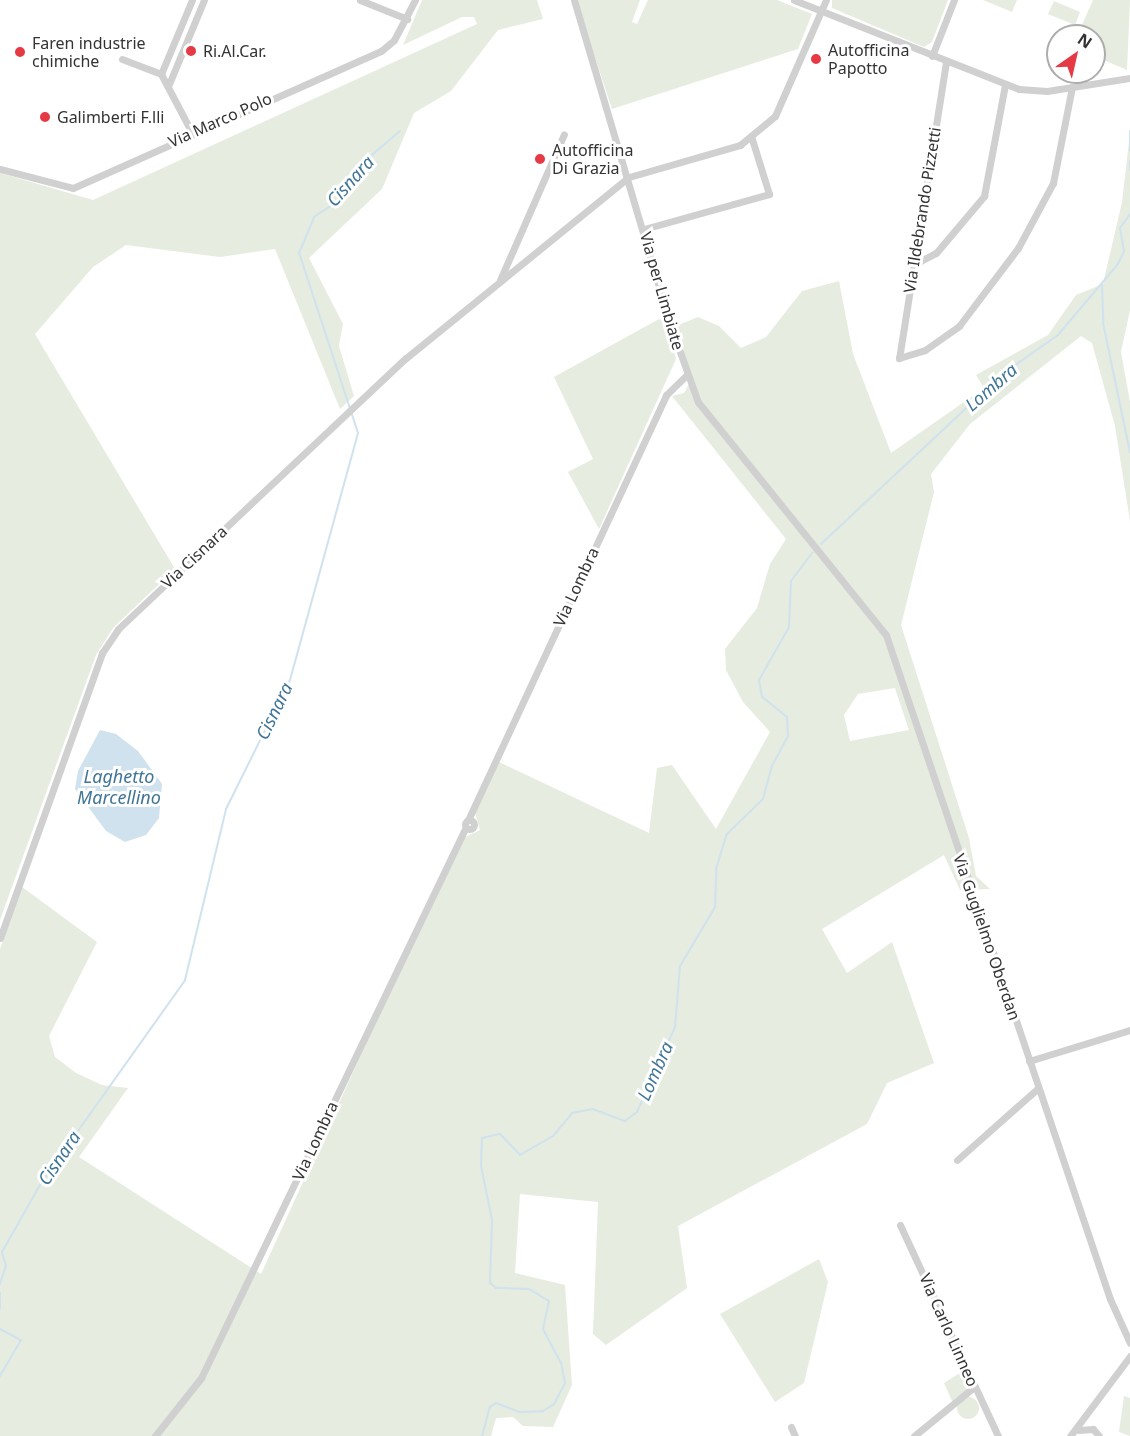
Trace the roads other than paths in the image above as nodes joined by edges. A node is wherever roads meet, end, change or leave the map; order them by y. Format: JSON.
{"nodes":[{"id":1,"x":192,"y":0,"type":"edge"},
{"id":2,"x":204,"y":0,"type":"edge"},
{"id":3,"x":360,"y":0,"type":"edge"},
{"id":4,"x":415,"y":0,"type":"edge"},
{"id":5,"x":574,"y":0,"type":"edge"},
{"id":6,"x":794,"y":0,"type":"edge"},
{"id":7,"x":826,"y":0,"type":"edge"},
{"id":8,"x":954,"y":0,"type":"edge"},
{"id":9,"x":822,"y":12,"type":"junction"},
{"id":10,"x":407,"y":19,"type":"junction"},
{"id":11,"x":932,"y":56,"type":"junction"},
{"id":12,"x":122,"y":59,"type":"dead end"},
{"id":13,"x":946,"y":62,"type":"junction"},
{"id":14,"x":161,"y":74,"type":"junction"},
{"id":15,"x":1130,"y":78,"type":"edge"},
{"id":16,"x":169,"y":84,"type":"junction"},
{"id":17,"x":1005,"y":86,"type":"junction"},
{"id":18,"x":1072,"y":87,"type":"junction"},
{"id":19,"x":191,"y":131,"type":"junction"},
{"id":20,"x":564,"y":134,"type":"dead end"},
{"id":21,"x":752,"y":136,"type":"junction"},
{"id":22,"x":0,"y":169,"type":"edge"},
{"id":23,"x":629,"y":177,"type":"junction"},
{"id":24,"x":644,"y":229,"type":"junction"},
{"id":25,"x":913,"y":264,"type":"junction"},
{"id":26,"x":499,"y":282,"type":"junction"},
{"id":27,"x":687,"y":375,"type":"junction"},
{"id":28,"x":816,"y":547,"type":"joint"},
{"id":29,"x":0,"y":938,"type":"edge"},
{"id":30,"x":1130,"y":1030,"type":"edge"},
{"id":31,"x":1029,"y":1061,"type":"junction"},
{"id":32,"x":1038,"y":1088,"type":"junction"},
{"id":33,"x":957,"y":1160,"type":"dead end"},
{"id":34,"x":900,"y":1225,"type":"dead end"},
{"id":35,"x":1130,"y":1343,"type":"edge"},
{"id":36,"x":1130,"y":1356,"type":"edge"},
{"id":37,"x":974,"y":1387,"type":"junction"},
{"id":38,"x":791,"y":1427,"type":"dead end"},
{"id":39,"x":1080,"y":1433,"type":"edge"},
{"id":40,"x":155,"y":1436,"type":"edge"},
{"id":41,"x":795,"y":1436,"type":"edge"},
{"id":42,"x":914,"y":1436,"type":"edge"},
{"id":43,"x":998,"y":1436,"type":"edge"},
{"id":44,"x":1070,"y":1436,"type":"edge"},
{"id":45,"x":1099,"y":1436,"type":"edge"}],
"edges":[{"from":1,"to":14,"type":"street"},
{"from":2,"to":16,"type":"street"},
{"from":3,"to":10,"type":"street"},
{"from":4,"to":10,"type":"street","name":"Via Marco Polo"},
{"from":5,"to":23,"type":"street","name":"Via per Limbiate"},
{"from":6,"to":9,"type":"street"},
{"from":7,"to":9,"type":"street"},
{"from":8,"to":11,"type":"street"},
{"from":9,"to":11,"type":"street"},
{"from":9,"to":21,"type":"street"},
{"from":10,"to":19,"type":"street","name":"Via Marco Polo"},
{"from":11,"to":13,"type":"street"},
{"from":12,"to":14,"type":"street"},
{"from":13,"to":17,"type":"street"},
{"from":13,"to":25,"type":"street","name":"Via Ildebrando Pizzetti"},
{"from":14,"to":16,"type":"street"},
{"from":15,"to":18,"type":"street"},
{"from":16,"to":19,"type":"street"},
{"from":17,"to":18,"type":"street"},
{"from":17,"to":25,"type":"street"},
{"from":18,"to":25,"type":"street","name":"Via Ildebrando Pizzetti"},
{"from":19,"to":22,"type":"street","name":"Via Marco Polo"},
{"from":20,"to":26,"type":"street"},
{"from":21,"to":23,"type":"street"},
{"from":21,"to":24,"type":"street"},
{"from":23,"to":24,"type":"street","name":"Via per Limbiate"},
{"from":23,"to":26,"type":"street","name":"Via Cisnara"},
{"from":24,"to":27,"type":"street","name":"Via per Limbiate"},
{"from":26,"to":29,"type":"street","name":"Via Cisnara"},
{"from":27,"to":28,"type":"street","name":"Via per Limbiate"},
{"from":27,"to":40,"type":"street","name":"Via Lombra"},
{"from":28,"to":31,"type":"street","name":"Via Guglielmo Oberdan"},
{"from":30,"to":31,"type":"street"},
{"from":31,"to":32,"type":"street","name":"Via Guglielmo Oberdan"},
{"from":32,"to":33,"type":"street"},
{"from":32,"to":35,"type":"street","name":"Via Guglielmo Oberdan"},
{"from":34,"to":37,"type":"street","name":"Via Carlo Linneo"},
{"from":36,"to":39,"type":"street"},
{"from":37,"to":42,"type":"street"},
{"from":37,"to":43,"type":"street","name":"Via Carlo Linneo"},
{"from":38,"to":41,"type":"street"},
{"from":39,"to":44,"type":"street"},
{"from":39,"to":45,"type":"street"}]}
